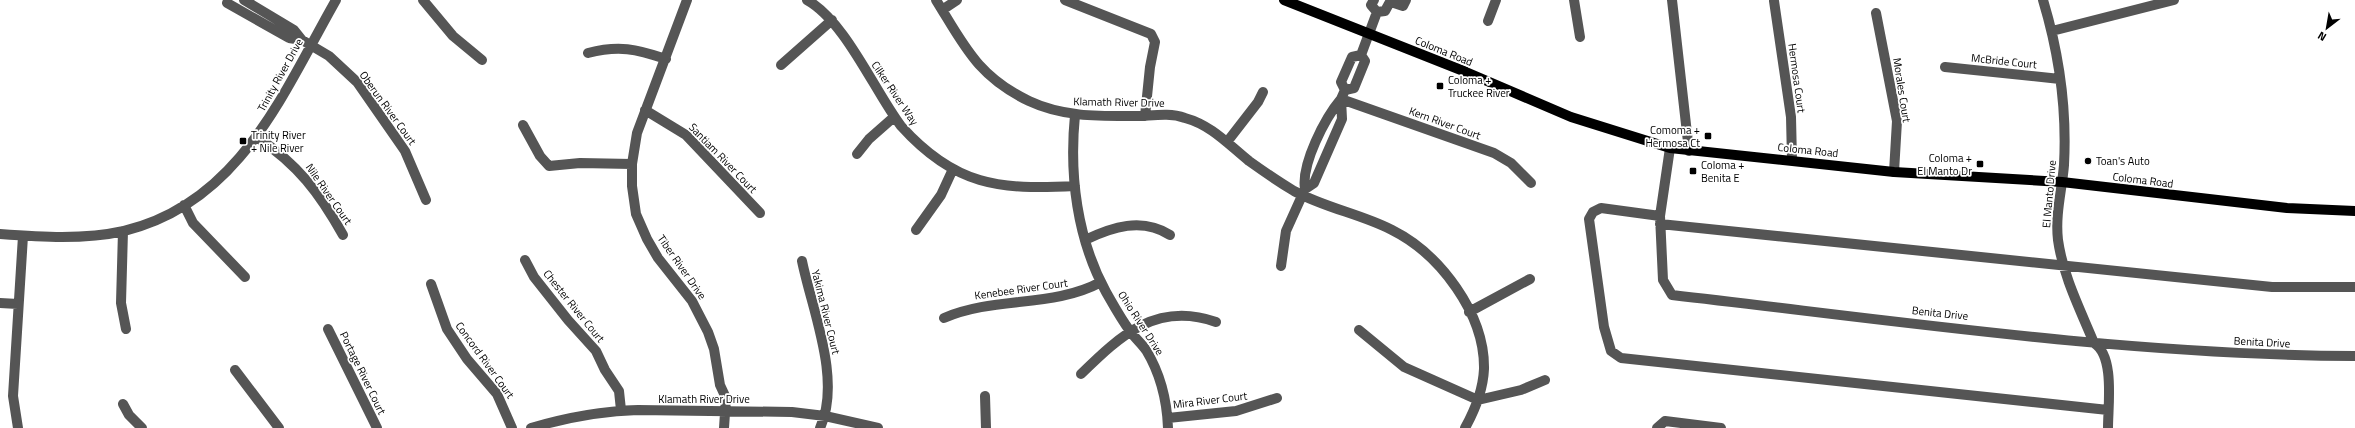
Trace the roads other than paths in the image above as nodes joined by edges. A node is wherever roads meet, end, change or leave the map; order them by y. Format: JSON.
{"nodes":[{"id":1,"x":244,"y":0,"type":"edge"},
{"id":2,"x":336,"y":0,"type":"edge"},
{"id":3,"x":423,"y":0,"type":"edge"},
{"id":4,"x":687,"y":0,"type":"edge"},
{"id":5,"x":807,"y":0,"type":"edge"},
{"id":6,"x":936,"y":0,"type":"edge"},
{"id":7,"x":957,"y":0,"type":"edge"},
{"id":8,"x":1065,"y":0,"type":"edge"},
{"id":9,"x":1284,"y":0,"type":"edge"},
{"id":10,"x":1374,"y":0,"type":"edge"},
{"id":11,"x":1406,"y":0,"type":"edge"},
{"id":12,"x":1496,"y":0,"type":"edge"},
{"id":13,"x":1574,"y":0,"type":"edge"},
{"id":14,"x":1672,"y":0,"type":"edge"},
{"id":15,"x":2043,"y":0,"type":"edge"},
{"id":16,"x":2174,"y":0,"type":"edge"},
{"id":17,"x":1391,"y":1,"type":"edge"},
{"id":18,"x":1774,"y":1,"type":"edge"},
{"id":19,"x":227,"y":3,"type":"dead end"},
{"id":20,"x":942,"y":10,"type":"junction"},
{"id":21,"x":1377,"y":12,"type":"junction"},
{"id":22,"x":1876,"y":13,"type":"dead end"},
{"id":23,"x":832,"y":20,"type":"junction"},
{"id":24,"x":1488,"y":21,"type":"dead end"},
{"id":25,"x":2052,"y":31,"type":"junction"},
{"id":26,"x":1370,"y":34,"type":"junction"},
{"id":27,"x":1580,"y":38,"type":"dead end"},
{"id":28,"x":306,"y":42,"type":"junction"},
{"id":29,"x":588,"y":53,"type":"dead end"},
{"id":30,"x":666,"y":59,"type":"junction"},
{"id":31,"x":482,"y":60,"type":"dead end"},
{"id":32,"x":781,"y":65,"type":"dead end"},
{"id":33,"x":1945,"y":67,"type":"dead end"},
{"id":34,"x":2060,"y":80,"type":"junction"},
{"id":35,"x":1263,"y":92,"type":"dead end"},
{"id":36,"x":1343,"y":95,"type":"junction"},
{"id":37,"x":645,"y":110,"type":"junction"},
{"id":38,"x":1075,"y":115,"type":"junction"},
{"id":39,"x":1145,"y":116,"type":"junction"},
{"id":40,"x":894,"y":117,"type":"junction"},
{"id":41,"x":523,"y":125,"type":"dead end"},
{"id":42,"x":257,"y":137,"type":"junction"},
{"id":43,"x":1227,"y":142,"type":"junction"},
{"id":44,"x":1670,"y":148,"type":"junction"},
{"id":45,"x":1689,"y":151,"type":"junction"},
{"id":46,"x":857,"y":154,"type":"dead end"},
{"id":47,"x":1792,"y":160,"type":"junction"},
{"id":48,"x":632,"y":164,"type":"junction"},
{"id":49,"x":953,"y":169,"type":"junction"},
{"id":50,"x":1894,"y":172,"type":"junction"},
{"id":51,"x":2062,"y":182,"type":"junction"},
{"id":52,"x":1531,"y":183,"type":"dead end"},
{"id":53,"x":1075,"y":186,"type":"junction"},
{"id":54,"x":1304,"y":192,"type":"junction"},
{"id":55,"x":426,"y":200,"type":"dead end"},
{"id":56,"x":184,"y":205,"type":"junction"},
{"id":57,"x":2355,"y":211,"type":"edge"},
{"id":58,"x":760,"y":213,"type":"dead end"},
{"id":59,"x":1660,"y":220,"type":"junction"},
{"id":60,"x":916,"y":230,"type":"dead end"},
{"id":61,"x":123,"y":231,"type":"junction"},
{"id":62,"x":0,"y":234,"type":"edge"},
{"id":63,"x":343,"y":235,"type":"dead end"},
{"id":64,"x":1170,"y":235,"type":"dead end"},
{"id":65,"x":24,"y":236,"type":"junction"},
{"id":66,"x":1085,"y":240,"type":"junction"},
{"id":67,"x":525,"y":260,"type":"dead end"},
{"id":68,"x":802,"y":261,"type":"dead end"},
{"id":69,"x":2062,"y":264,"type":"junction"},
{"id":70,"x":1281,"y":266,"type":"dead end"},
{"id":71,"x":246,"y":276,"type":"dead end"},
{"id":72,"x":1530,"y":279,"type":"dead end"},
{"id":73,"x":1101,"y":282,"type":"junction"},
{"id":74,"x":431,"y":284,"type":"dead end"},
{"id":75,"x":2355,"y":287,"type":"edge"},
{"id":76,"x":0,"y":304,"type":"edge"},
{"id":77,"x":18,"y":304,"type":"junction"},
{"id":78,"x":1469,"y":312,"type":"junction"},
{"id":79,"x":944,"y":318,"type":"dead end"},
{"id":80,"x":1216,"y":322,"type":"dead end"},
{"id":81,"x":126,"y":329,"type":"dead end"},
{"id":82,"x":328,"y":329,"type":"dead end"},
{"id":83,"x":1359,"y":330,"type":"dead end"},
{"id":84,"x":1130,"y":332,"type":"junction"},
{"id":85,"x":2094,"y":343,"type":"junction"},
{"id":86,"x":2355,"y":356,"type":"edge"},
{"id":87,"x":235,"y":370,"type":"dead end"},
{"id":88,"x":1081,"y":374,"type":"dead end"},
{"id":89,"x":1545,"y":380,"type":"dead end"},
{"id":90,"x":985,"y":396,"type":"dead end"},
{"id":91,"x":1277,"y":398,"type":"dead end"},
{"id":92,"x":1478,"y":400,"type":"junction"},
{"id":93,"x":123,"y":404,"type":"dead end"},
{"id":94,"x":621,"y":410,"type":"junction"},
{"id":95,"x":2108,"y":410,"type":"junction"},
{"id":96,"x":726,"y":411,"type":"junction"},
{"id":97,"x":825,"y":416,"type":"junction"},
{"id":98,"x":1168,"y":418,"type":"junction"},
{"id":99,"x":565,"y":424,"type":"edge"},
{"id":100,"x":18,"y":428,"type":"edge"},
{"id":101,"x":142,"y":428,"type":"edge"},
{"id":102,"x":279,"y":428,"type":"edge"},
{"id":103,"x":377,"y":428,"type":"edge"},
{"id":104,"x":512,"y":428,"type":"edge"},
{"id":105,"x":531,"y":428,"type":"edge"},
{"id":106,"x":724,"y":428,"type":"edge"},
{"id":107,"x":820,"y":428,"type":"edge"},
{"id":108,"x":878,"y":428,"type":"edge"},
{"id":109,"x":986,"y":428,"type":"edge"},
{"id":110,"x":1168,"y":428,"type":"edge"},
{"id":111,"x":1465,"y":428,"type":"edge"},
{"id":112,"x":1657,"y":428,"type":"edge"},
{"id":113,"x":1721,"y":428,"type":"edge"},
{"id":114,"x":2108,"y":428,"type":"edge"}],
"edges":[{"from":1,"to":28,"type":"street"},
{"from":2,"to":28,"type":"street","name":"Trinity River Drive"},
{"from":3,"to":31,"type":"street"},
{"from":4,"to":30,"type":"street","name":"Tiber River Drive"},
{"from":5,"to":23,"type":"street","name":"Cilker River Way"},
{"from":6,"to":20,"type":"street","name":"Klamath River Drive"},
{"from":7,"to":20,"type":"street"},
{"from":8,"to":39,"type":"street"},
{"from":9,"to":26,"type":"main road","name":"Coloma Road"},
{"from":10,"to":21,"type":"street"},
{"from":11,"to":17,"type":"street"},
{"from":12,"to":24,"type":"street"},
{"from":13,"to":27,"type":"street"},
{"from":14,"to":45,"type":"street"},
{"from":15,"to":25,"type":"street","name":"El Manto Drive"},
{"from":16,"to":25,"type":"street"},
{"from":17,"to":21,"type":"street"},
{"from":18,"to":47,"type":"street","name":"Hermosa Court"},
{"from":19,"to":28,"type":"street"},
{"from":20,"to":38,"type":"street","name":"Klamath River Drive"},
{"from":21,"to":26,"type":"street"},
{"from":22,"to":50,"type":"street","name":"Morales Court"},
{"from":23,"to":32,"type":"street"},
{"from":23,"to":40,"type":"street","name":"Cilker River Way"},
{"from":25,"to":34,"type":"street","name":"El Manto Drive"},
{"from":26,"to":36,"type":"street"},
{"from":26,"to":44,"type":"main road","name":"Coloma Road"},
{"from":28,"to":42,"type":"street","name":"Trinity River Drive"},
{"from":28,"to":55,"type":"street","name":"Oberun River Court"},
{"from":29,"to":30,"type":"street"},
{"from":30,"to":37,"type":"street","name":"Tiber River Drive"},
{"from":33,"to":34,"type":"street","name":"McBride Court"},
{"from":34,"to":51,"type":"street","name":"El Manto Drive"},
{"from":35,"to":43,"type":"street"},
{"from":36,"to":52,"type":"street","name":"Kern River Court"},
{"from":36,"to":54,"type":"street"},
{"from":37,"to":48,"type":"street","name":"Tiber River Drive"},
{"from":37,"to":58,"type":"street","name":"Santiam River Court"},
{"from":38,"to":39,"type":"street","name":"Klamath River Drive"},
{"from":38,"to":53,"type":"street","name":"Ohio River Drive"},
{"from":39,"to":43,"type":"street","name":"Klamath River Drive"},
{"from":40,"to":46,"type":"street"},
{"from":40,"to":49,"type":"street","name":"Cilker River Way"},
{"from":41,"to":48,"type":"street"},
{"from":42,"to":56,"type":"street","name":"Trinity River Drive"},
{"from":42,"to":63,"type":"street","name":"Nile River Court"},
{"from":43,"to":54,"type":"street","name":"Klamath River Drive"},
{"from":44,"to":45,"type":"main road","name":"Coloma Road"},
{"from":44,"to":59,"type":"street","name":"Benita Drive"},
{"from":45,"to":47,"type":"main road","name":"Coloma Road"},
{"from":47,"to":50,"type":"main road","name":"Coloma Road"},
{"from":48,"to":96,"type":"street","name":"Tiber River Drive"},
{"from":49,"to":53,"type":"street","name":"Cilker River Way"},
{"from":49,"to":60,"type":"street"},
{"from":50,"to":51,"type":"main road","name":"Coloma Road"},
{"from":51,"to":57,"type":"main road","name":"Coloma Road"},
{"from":51,"to":69,"type":"street","name":"El Manto Drive"},
{"from":53,"to":66,"type":"street","name":"Ohio River Drive"},
{"from":54,"to":70,"type":"street"},
{"from":54,"to":78,"type":"street","name":"Klamath River Drive"},
{"from":56,"to":61,"type":"street","name":"Trinity River Drive"},
{"from":56,"to":71,"type":"street"},
{"from":59,"to":69,"type":"street"},
{"from":59,"to":85,"type":"street","name":"Benita Drive"},
{"from":59,"to":95,"type":"street"},
{"from":61,"to":65,"type":"street","name":"Trinity River Drive"},
{"from":61,"to":81,"type":"street"},
{"from":62,"to":65,"type":"street","name":"Trinity River Drive"},
{"from":64,"to":66,"type":"street"},
{"from":65,"to":77,"type":"street"},
{"from":66,"to":73,"type":"street","name":"Ohio River Drive"},
{"from":67,"to":94,"type":"street","name":"Chester River Court"},
{"from":68,"to":97,"type":"street","name":"Yakima River Court"},
{"from":69,"to":75,"type":"street"},
{"from":69,"to":85,"type":"street","name":"El Manto Drive"},
{"from":72,"to":78,"type":"street"},
{"from":73,"to":79,"type":"street","name":"Kenebee River Court"},
{"from":73,"to":84,"type":"street","name":"Ohio River Drive"},
{"from":74,"to":104,"type":"street","name":"Concord River Court"},
{"from":76,"to":77,"type":"street"},
{"from":77,"to":100,"type":"street"},
{"from":78,"to":92,"type":"street","name":"Klamath River Drive"},
{"from":80,"to":84,"type":"street"},
{"from":82,"to":103,"type":"street","name":"Portage River Court"},
{"from":83,"to":92,"type":"street"},
{"from":84,"to":88,"type":"street"},
{"from":84,"to":98,"type":"street","name":"Ohio River Drive"},
{"from":85,"to":86,"type":"street","name":"Benita Drive"},
{"from":85,"to":95,"type":"street","name":"El Manto Drive"},
{"from":87,"to":102,"type":"street"},
{"from":89,"to":92,"type":"street"},
{"from":90,"to":109,"type":"street"},
{"from":91,"to":98,"type":"street","name":"Mira River Court"},
{"from":92,"to":111,"type":"street","name":"Klamath River Drive"},
{"from":93,"to":101,"type":"street"},
{"from":94,"to":96,"type":"street","name":"Klamath River Drive"},
{"from":94,"to":99,"type":"street","name":"Klamath River Drive"},
{"from":95,"to":114,"type":"street","name":"El Manto Drive"},
{"from":96,"to":97,"type":"street","name":"Klamath River Drive"},
{"from":96,"to":106,"type":"street","name":"Tiber River Drive"},
{"from":97,"to":107,"type":"street"},
{"from":97,"to":108,"type":"street","name":"Klamath River Drive"},
{"from":98,"to":110,"type":"street","name":"Ohio River Drive"},
{"from":99,"to":105,"type":"street","name":"Klamath River Drive"},
{"from":112,"to":113,"type":"street"}]}
